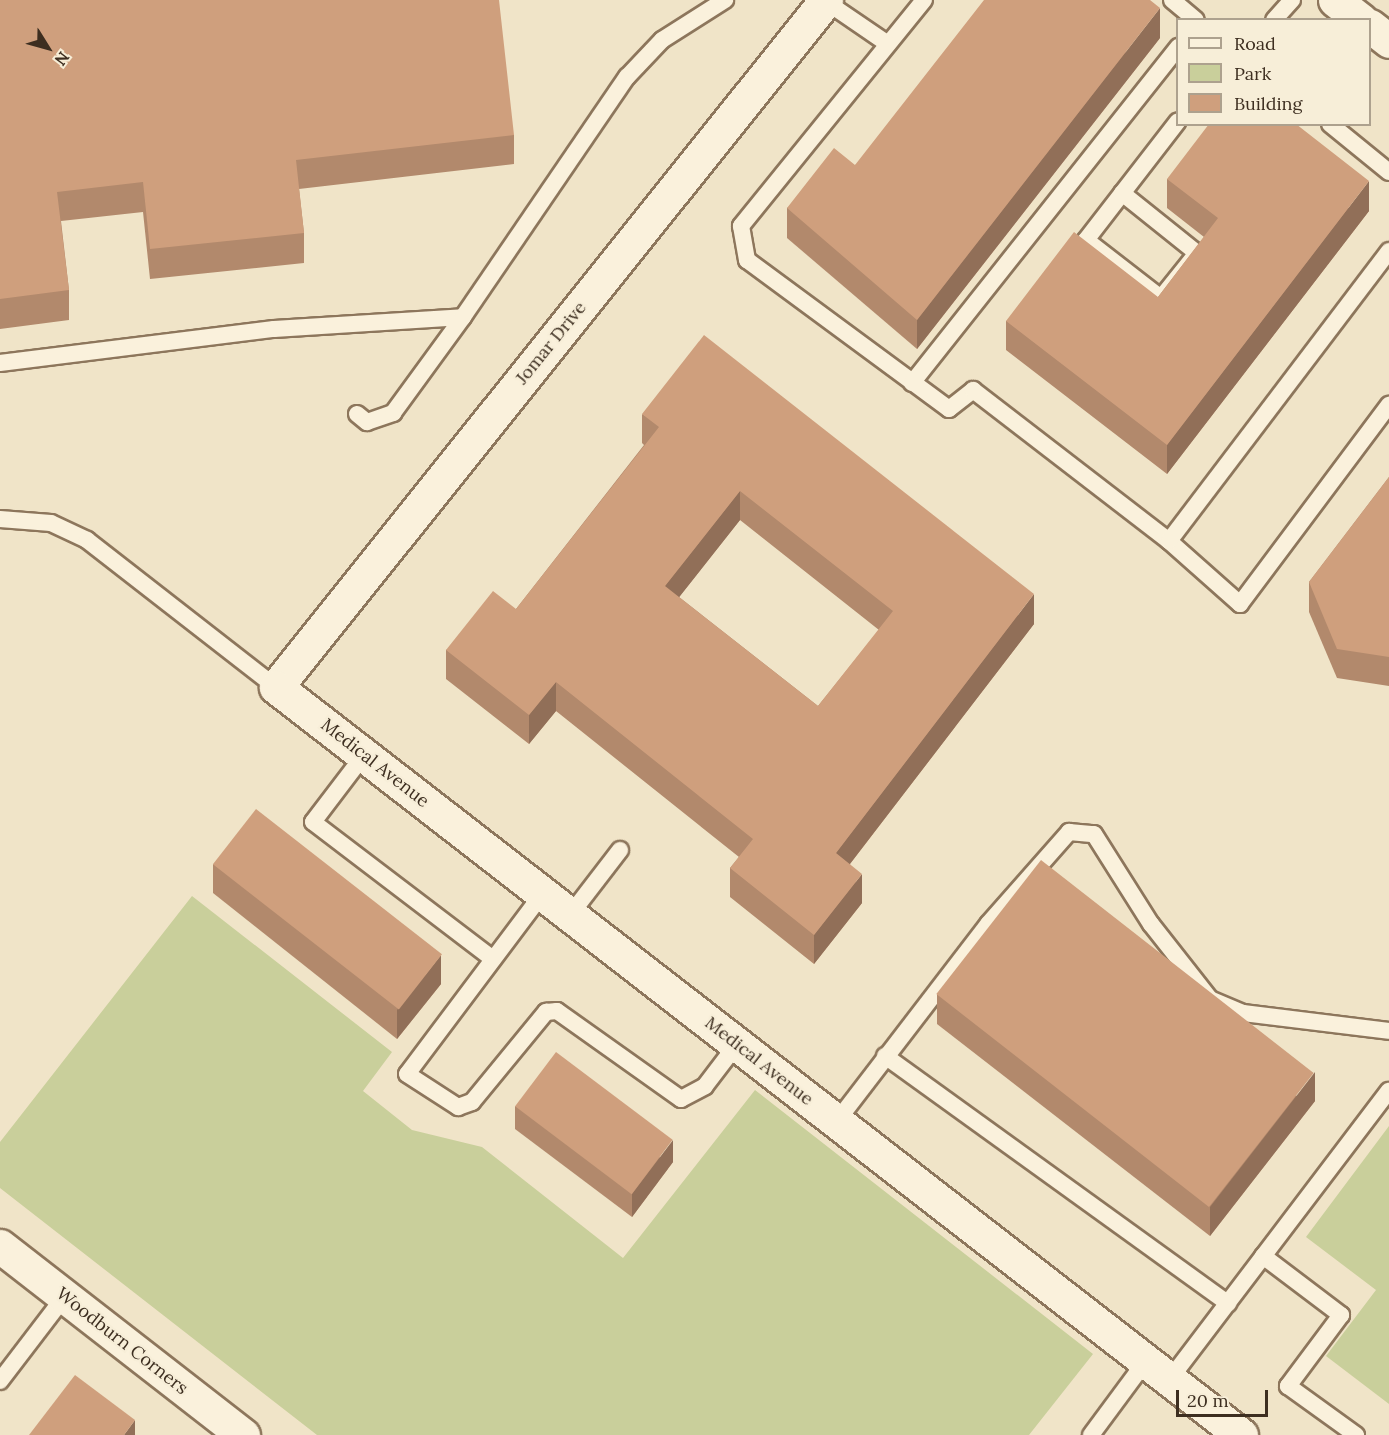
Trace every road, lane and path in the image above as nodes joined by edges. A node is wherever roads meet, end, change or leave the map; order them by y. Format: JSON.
{"nodes":[{"id":1,"x":725,"y":0,"type":"edge"},
{"id":2,"x":924,"y":0,"type":"edge"},
{"id":3,"x":1172,"y":0,"type":"edge"},
{"id":4,"x":1292,"y":0,"type":"edge"},
{"id":5,"x":1335,"y":0,"type":"edge"},
{"id":6,"x":825,"y":1,"type":"edge"},
{"id":7,"x":1194,"y":18,"type":"edge"},
{"id":8,"x":1276,"y":18,"type":"edge"},
{"id":9,"x":1358,"y":18,"type":"edge"},
{"id":10,"x":1371,"y":27,"type":"edge"},
{"id":11,"x":1389,"y":41,"type":"edge"},
{"id":12,"x":888,"y":44,"type":"junction"},
{"id":13,"x":1176,"y":50,"type":"edge"},
{"id":14,"x":1176,"y":124,"type":"edge"},
{"id":15,"x":1332,"y":126,"type":"edge"},
{"id":16,"x":1389,"y":172,"type":"edge"},
{"id":17,"x":1122,"y":193,"type":"junction"},
{"id":18,"x":1389,"y":251,"type":"edge"},
{"id":19,"x":463,"y":317,"type":"junction"},
{"id":20,"x":0,"y":363,"type":"edge"},
{"id":21,"x":912,"y":383,"type":"junction"},
{"id":22,"x":1389,"y":405,"type":"edge"},
{"id":23,"x":357,"y":414,"type":"dead end"},
{"id":24,"x":0,"y":519,"type":"edge"},
{"id":25,"x":1169,"y":541,"type":"junction"},
{"id":26,"x":276,"y":687,"type":"junction"},
{"id":27,"x":364,"y":755,"type":"junction"},
{"id":28,"x":620,"y":849,"type":"dead end"},
{"id":29,"x":543,"y":893,"type":"junction"},
{"id":30,"x":570,"y":915,"type":"junction"},
{"id":31,"x":493,"y":959,"type":"junction"},
{"id":32,"x":1389,"y":1031,"type":"edge"},
{"id":33,"x":737,"y":1044,"type":"junction"},
{"id":34,"x":885,"y":1056,"type":"junction"},
{"id":35,"x":1389,"y":1091,"type":"edge"},
{"id":36,"x":837,"y":1121,"type":"junction"},
{"id":37,"x":0,"y":1246,"type":"edge"},
{"id":38,"x":1263,"y":1256,"type":"junction"},
{"id":39,"x":65,"y":1296,"type":"junction"},
{"id":40,"x":1228,"y":1303,"type":"junction"},
{"id":41,"x":1157,"y":1371,"type":"junction"},
{"id":42,"x":0,"y":1381,"type":"edge"},
{"id":43,"x":237,"y":1433,"type":"edge"},
{"id":44,"x":1095,"y":1434,"type":"edge"},
{"id":45,"x":1241,"y":1435,"type":"edge"},
{"id":46,"x":1356,"y":1435,"type":"edge"}],
"edges":[{"from":1,"to":19,"type":"lane"},
{"from":2,"to":12,"type":"lane"},
{"from":3,"to":7,"type":"lane"},
{"from":4,"to":8,"type":"lane"},
{"from":5,"to":9,"type":"street"},
{"from":6,"to":12,"type":"lane"},
{"from":6,"to":26,"type":"street","name":"Jomar Drive"},
{"from":10,"to":11,"type":"street"},
{"from":12,"to":21,"type":"lane"},
{"from":13,"to":21,"type":"lane"},
{"from":14,"to":17,"type":"lane"},
{"from":15,"to":16,"type":"lane"},
{"from":17,"to":17,"type":"lane"},
{"from":18,"to":25,"type":"lane"},
{"from":19,"to":20,"type":"lane"},
{"from":19,"to":23,"type":"lane"},
{"from":21,"to":25,"type":"lane"},
{"from":22,"to":25,"type":"lane"},
{"from":24,"to":26,"type":"lane"},
{"from":26,"to":27,"type":"street","name":"Medical Avenue"},
{"from":27,"to":29,"type":"street","name":"Medical Avenue"},
{"from":27,"to":31,"type":"lane"},
{"from":28,"to":30,"type":"lane"},
{"from":29,"to":30,"type":"street","name":"Medical Avenue"},
{"from":29,"to":31,"type":"lane"},
{"from":30,"to":33,"type":"street","name":"Medical Avenue"},
{"from":31,"to":33,"type":"lane"},
{"from":32,"to":34,"type":"lane"},
{"from":33,"to":36,"type":"street","name":"Medical Avenue"},
{"from":34,"to":36,"type":"lane"},
{"from":34,"to":40,"type":"lane"},
{"from":35,"to":38,"type":"lane"},
{"from":36,"to":41,"type":"street","name":"Medical Avenue"},
{"from":37,"to":39,"type":"street","name":"Woodburn Corners"},
{"from":38,"to":40,"type":"lane"},
{"from":38,"to":46,"type":"lane"},
{"from":39,"to":42,"type":"lane"},
{"from":39,"to":43,"type":"street","name":"Woodburn Corners"},
{"from":40,"to":41,"type":"lane"},
{"from":41,"to":44,"type":"lane"},
{"from":41,"to":45,"type":"street","name":"Medical Avenue"}]}
